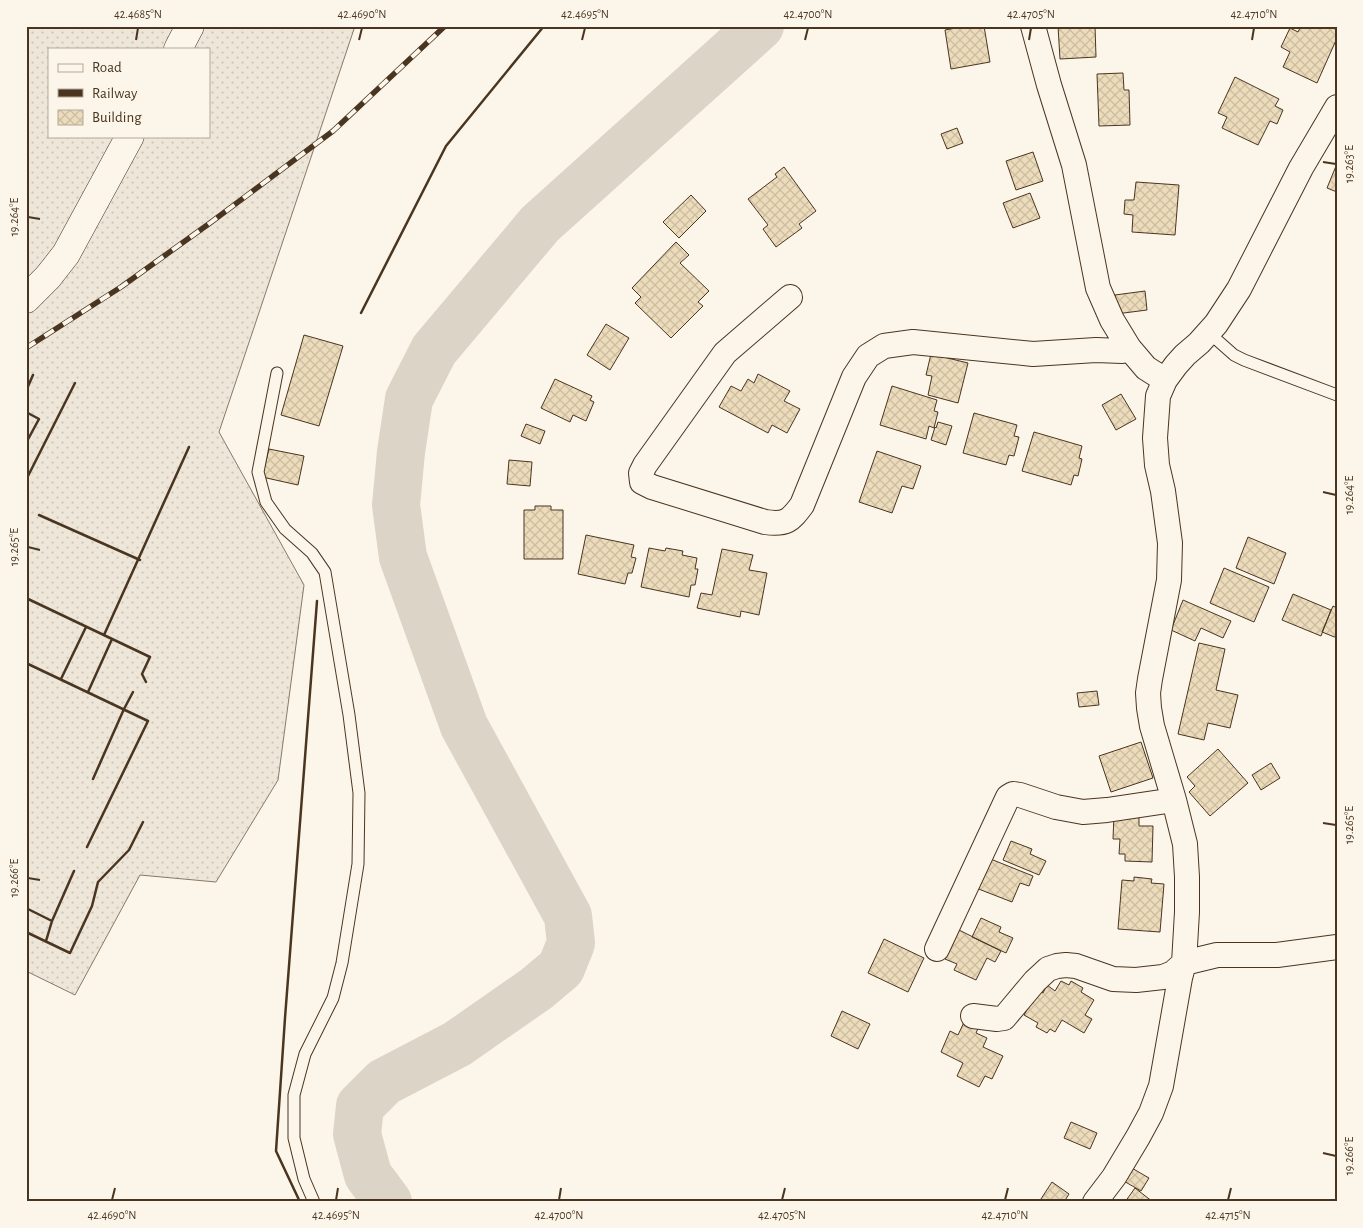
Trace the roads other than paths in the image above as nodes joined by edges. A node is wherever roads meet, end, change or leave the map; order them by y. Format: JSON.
{"nodes":[{"id":1,"x":190,"y":26,"type":"edge"},
{"id":2,"x":1033,"y":26,"type":"edge"},
{"id":3,"x":179,"y":48,"type":"edge"},
{"id":4,"x":1337,"y":107,"type":"edge"},
{"id":5,"x":129,"y":138,"type":"edge"},
{"id":6,"x":790,"y":297,"type":"dead end"},
{"id":7,"x":26,"y":299,"type":"edge"},
{"id":8,"x":1208,"y":332,"type":"junction"},
{"id":9,"x":1129,"y":348,"type":"junction"},
{"id":10,"x":277,"y":373,"type":"dead end"},
{"id":11,"x":1165,"y":380,"type":"junction"},
{"id":12,"x":1337,"y":395,"type":"edge"},
{"id":13,"x":1174,"y":800,"type":"junction"},
{"id":14,"x":1337,"y":947,"type":"edge"},
{"id":15,"x":937,"y":949,"type":"dead end"},
{"id":16,"x":1184,"y":963,"type":"junction"},
{"id":17,"x":973,"y":1016,"type":"dead end"},
{"id":18,"x":314,"y":1202,"type":"edge"},
{"id":19,"x":1094,"y":1202,"type":"edge"}],
"edges":[{"from":1,"to":3,"type":"street"},
{"from":2,"to":9,"type":"street"},
{"from":4,"to":8,"type":"street"},
{"from":5,"to":7,"type":"street"},
{"from":6,"to":9,"type":"street"},
{"from":8,"to":11,"type":"street"},
{"from":8,"to":12,"type":"lane"},
{"from":9,"to":11,"type":"street"},
{"from":10,"to":18,"type":"lane"},
{"from":11,"to":13,"type":"street"},
{"from":13,"to":15,"type":"street"},
{"from":13,"to":16,"type":"street"},
{"from":14,"to":16,"type":"street"},
{"from":16,"to":17,"type":"street"},
{"from":16,"to":19,"type":"street"}]}
